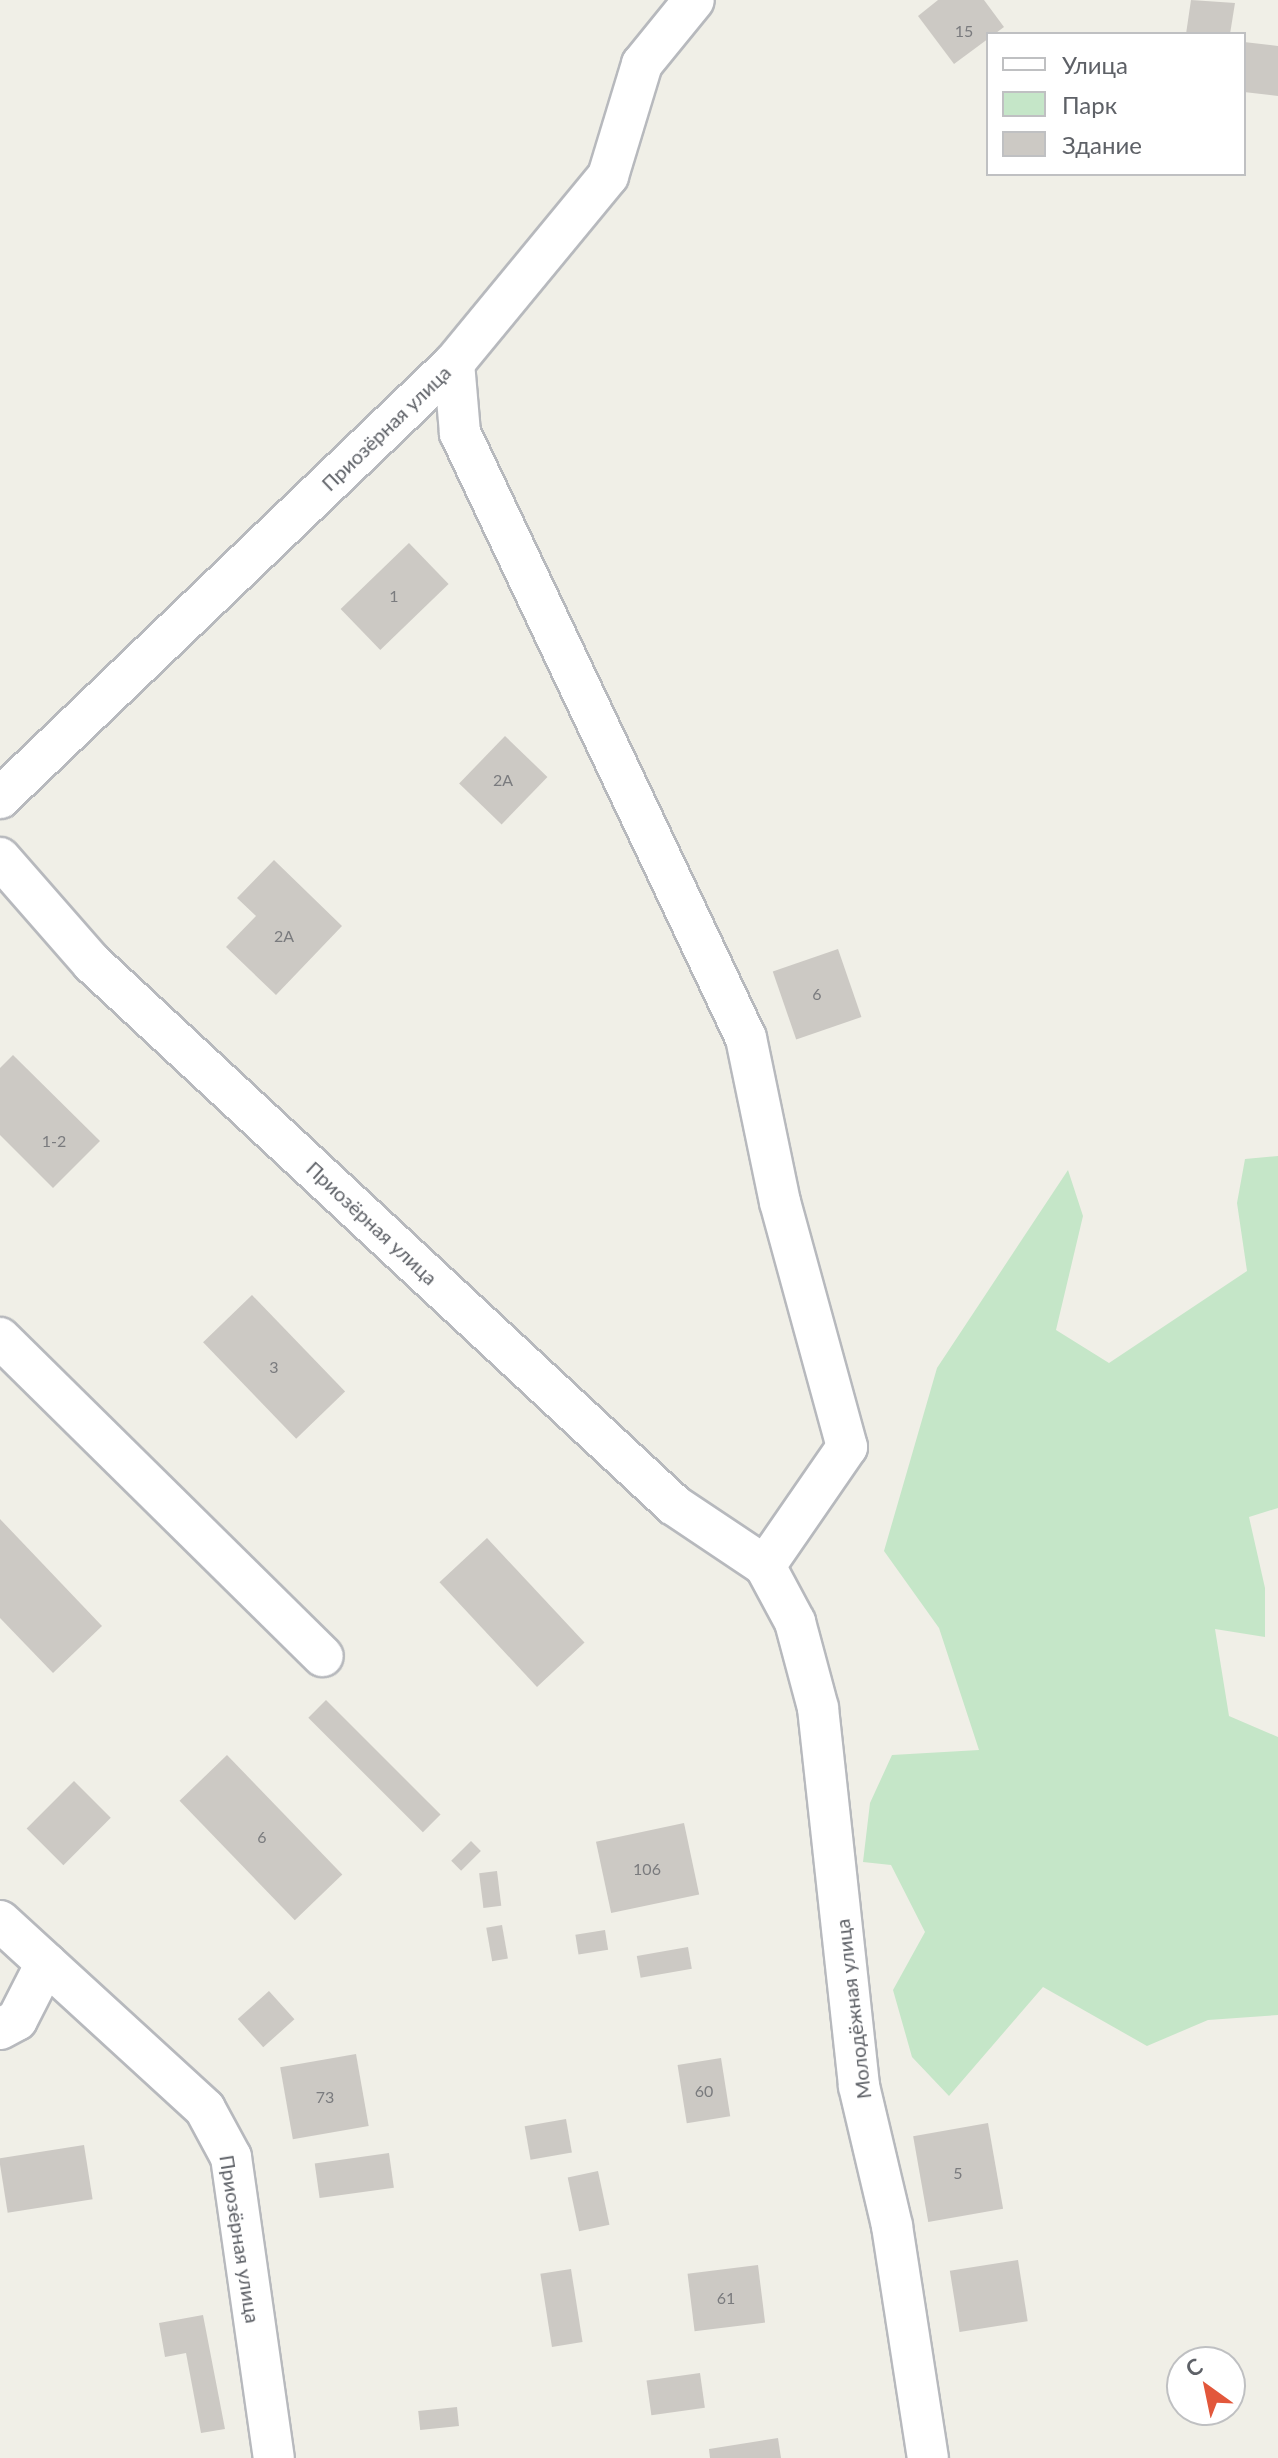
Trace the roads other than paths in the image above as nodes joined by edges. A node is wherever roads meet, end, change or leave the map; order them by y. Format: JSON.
{"nodes":[{"id":1,"x":694,"y":0,"type":"edge"},
{"id":2,"x":454,"y":363,"type":"junction"},
{"id":3,"x":0,"y":798,"type":"edge"},
{"id":4,"x":0,"y":858,"type":"edge"},
{"id":5,"x":0,"y":1338,"type":"edge"},
{"id":6,"x":765,"y":1566,"type":"junction"},
{"id":7,"x":322,"y":1656,"type":"dead end"},
{"id":8,"x":0,"y":1921,"type":"edge"},
{"id":9,"x":46,"y":1963,"type":"junction"},
{"id":10,"x":0,"y":2029,"type":"edge"},
{"id":11,"x":274,"y":2458,"type":"edge"},
{"id":12,"x":928,"y":2458,"type":"edge"}],
"edges":[{"from":1,"to":2,"type":"street","name":"Приозёрная улица"},
{"from":2,"to":3,"type":"street","name":"Приозёрная улица"},
{"from":2,"to":6,"type":"street"},
{"from":4,"to":6,"type":"street","name":"Приозёрная улица"},
{"from":5,"to":7,"type":"street"},
{"from":6,"to":12,"type":"street","name":"Молодёжная улица"},
{"from":8,"to":9,"type":"street","name":"Приозёрная улица"},
{"from":9,"to":10,"type":"street"},
{"from":9,"to":11,"type":"street","name":"Приозёрная улица"}]}
